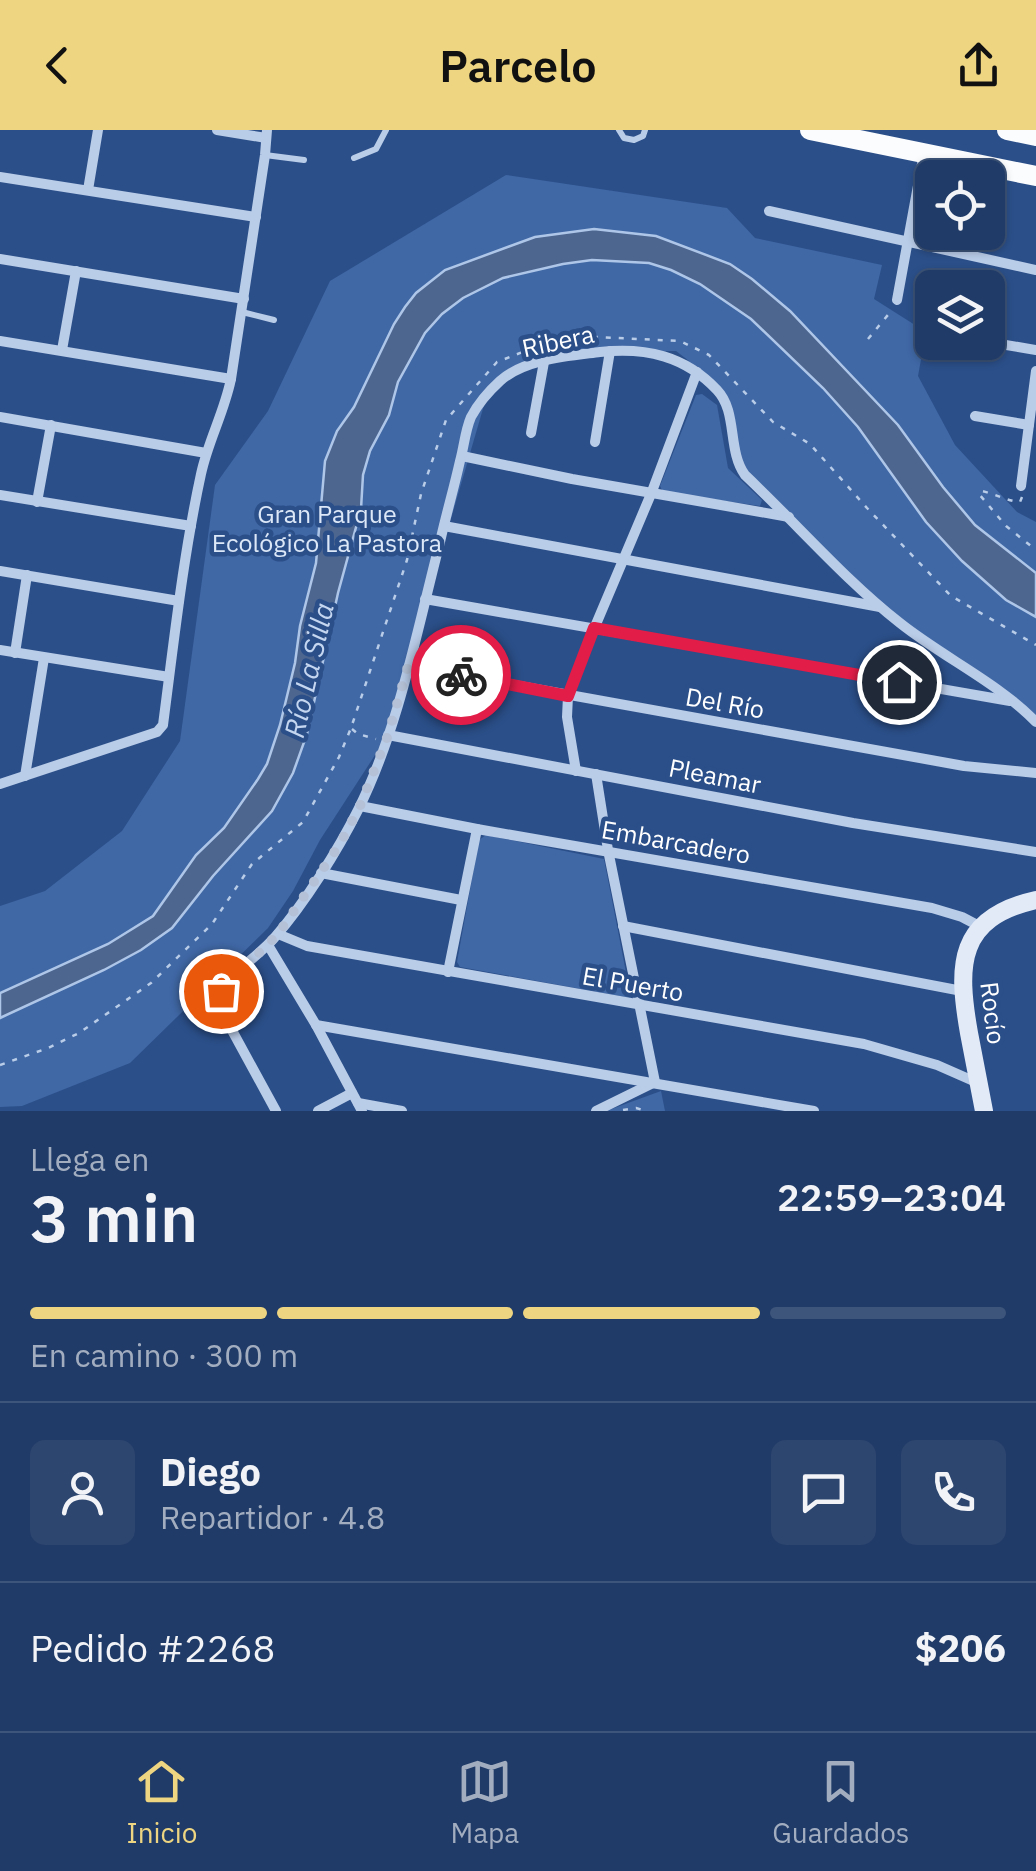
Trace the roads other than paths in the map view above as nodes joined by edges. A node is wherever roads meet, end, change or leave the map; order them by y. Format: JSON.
{"nodes":[{"id":1,"x":98,"y":130,"type":"edge"},
{"id":2,"x":217,"y":130,"type":"edge"},
{"id":3,"x":386,"y":130,"type":"edge"},
{"id":4,"x":619,"y":130,"type":"edge"},
{"id":5,"x":645,"y":130,"type":"edge"},
{"id":6,"x":810,"y":130,"type":"edge"},
{"id":7,"x":1007,"y":130,"type":"edge"},
{"id":8,"x":266,"y":134,"type":"edge"},
{"id":9,"x":1036,"y":136,"type":"edge"},
{"id":10,"x":924,"y":153,"type":"junction"},
{"id":11,"x":265,"y":155,"type":"junction"},
{"id":12,"x":354,"y":158,"type":"dead end"},
{"id":13,"x":304,"y":160,"type":"dead end"},
{"id":14,"x":1036,"y":176,"type":"edge"},
{"id":15,"x":0,"y":177,"type":"edge"},
{"id":16,"x":88,"y":190,"type":"junction"},
{"id":17,"x":769,"y":211,"type":"dead end"},
{"id":18,"x":256,"y":218,"type":"junction"},
{"id":19,"x":907,"y":242,"type":"junction"},
{"id":20,"x":0,"y":259,"type":"edge"},
{"id":21,"x":1036,"y":270,"type":"edge"},
{"id":22,"x":76,"y":271,"type":"junction"},
{"id":23,"x":244,"y":299,"type":"junction"},
{"id":24,"x":897,"y":300,"type":"road end"},
{"id":25,"x":242,"y":312,"type":"junction"},
{"id":26,"x":274,"y":320,"type":"dead end"},
{"id":27,"x":0,"y":341,"type":"edge"},
{"id":28,"x":1005,"y":345,"type":"edge"},
{"id":29,"x":62,"y":350,"type":"junction"},
{"id":30,"x":1036,"y":350,"type":"edge"},
{"id":31,"x":610,"y":351,"type":"junction"},
{"id":32,"x":544,"y":362,"type":"junction"},
{"id":33,"x":1036,"y":371,"type":"edge"},
{"id":34,"x":697,"y":372,"type":"junction"},
{"id":35,"x":230,"y":379,"type":"junction"},
{"id":36,"x":974,"y":416,"type":"dead end"},
{"id":37,"x":0,"y":417,"type":"edge"},
{"id":38,"x":1029,"y":424,"type":"junction"},
{"id":39,"x":51,"y":425,"type":"junction"},
{"id":40,"x":531,"y":434,"type":"dead end"},
{"id":41,"x":596,"y":442,"type":"dead end"},
{"id":42,"x":206,"y":453,"type":"junction"},
{"id":43,"x":462,"y":456,"type":"junction"},
{"id":44,"x":1021,"y":486,"type":"road end"},
{"id":45,"x":651,"y":494,"type":"junction"},
{"id":46,"x":0,"y":495,"type":"edge"},
{"id":47,"x":37,"y":502,"type":"junction"},
{"id":48,"x":789,"y":517,"type":"junction"},
{"id":49,"x":191,"y":526,"type":"junction"},
{"id":50,"x":444,"y":526,"type":"junction"},
{"id":51,"x":623,"y":561,"type":"junction"},
{"id":52,"x":0,"y":571,"type":"edge"},
{"id":53,"x":27,"y":575,"type":"junction"},
{"id":54,"x":425,"y":599,"type":"junction"},
{"id":55,"x":179,"y":602,"type":"junction"},
{"id":56,"x":880,"y":607,"type":"junction"},
{"id":57,"x":594,"y":628,"type":"junction"},
{"id":58,"x":0,"y":650,"type":"edge"},
{"id":59,"x":15,"y":653,"type":"junction"},
{"id":60,"x":44,"y":658,"type":"junction"},
{"id":61,"x":408,"y":666,"type":"junction"},
{"id":62,"x":169,"y":677,"type":"junction"},
{"id":63,"x":568,"y":696,"type":"junction"},
{"id":64,"x":1014,"y":702,"type":"junction"},
{"id":65,"x":1036,"y":722,"type":"edge"},
{"id":66,"x":387,"y":738,"type":"junction"},
{"id":67,"x":576,"y":771,"type":"junction"},
{"id":68,"x":1036,"y":773,"type":"edge"},
{"id":69,"x":596,"y":774,"type":"junction"},
{"id":70,"x":25,"y":776,"type":"junction"},
{"id":71,"x":0,"y":784,"type":"edge"},
{"id":72,"x":360,"y":806,"type":"junction"},
{"id":73,"x":477,"y":829,"type":"junction"},
{"id":74,"x":608,"y":850,"type":"junction"},
{"id":75,"x":1036,"y":852,"type":"edge"},
{"id":76,"x":321,"y":872,"type":"junction"},
{"id":77,"x":461,"y":900,"type":"junction"},
{"id":78,"x":1036,"y":900,"type":"edge"},
{"id":79,"x":623,"y":926,"type":"junction"},
{"id":80,"x":982,"y":927,"type":"junction"},
{"id":81,"x":278,"y":934,"type":"junction"},
{"id":82,"x":268,"y":945,"type":"junction"},
{"id":83,"x":448,"y":972,"type":"junction"},
{"id":84,"x":962,"y":991,"type":"junction"},
{"id":85,"x":640,"y":1005,"type":"junction"},
{"id":86,"x":316,"y":1026,"type":"junction"},
{"id":87,"x":655,"y":1082,"type":"junction"},
{"id":88,"x":978,"y":1084,"type":"junction"},
{"id":89,"x":357,"y":1102,"type":"edge"},
{"id":90,"x":276,"y":1111,"type":"edge"},
{"id":91,"x":318,"y":1111,"type":"edge"},
{"id":92,"x":402,"y":1111,"type":"edge"},
{"id":93,"x":596,"y":1111,"type":"edge"},
{"id":94,"x":814,"y":1111,"type":"edge"},
{"id":95,"x":984,"y":1111,"type":"edge"}],
"edges":[{"from":1,"to":16,"type":"street"},
{"from":2,"to":8,"type":"street"},
{"from":3,"to":12,"type":"lane"},
{"from":4,"to":5,"type":"lane"},
{"from":6,"to":10,"type":"main road"},
{"from":7,"to":9,"type":"main road"},
{"from":8,"to":11,"type":"street"},
{"from":10,"to":14,"type":"main road"},
{"from":10,"to":19,"type":"street"},
{"from":11,"to":13,"type":"lane"},
{"from":11,"to":18,"type":"street"},
{"from":15,"to":16,"type":"street"},
{"from":16,"to":18,"type":"street"},
{"from":17,"to":19,"type":"street"},
{"from":18,"to":23,"type":"street"},
{"from":19,"to":21,"type":"street"},
{"from":19,"to":24,"type":"street"},
{"from":20,"to":22,"type":"street"},
{"from":22,"to":23,"type":"street"},
{"from":22,"to":29,"type":"street"},
{"from":23,"to":25,"type":"street"},
{"from":25,"to":26,"type":"lane"},
{"from":25,"to":35,"type":"street"},
{"from":27,"to":29,"type":"street"},
{"from":28,"to":30,"type":"street"},
{"from":29,"to":35,"type":"street"},
{"from":31,"to":32,"type":"street","name":"Ribera"},
{"from":31,"to":34,"type":"street","name":"Ribera"},
{"from":31,"to":41,"type":"street"},
{"from":32,"to":40,"type":"street"},
{"from":32,"to":43,"type":"street","name":"Ribera"},
{"from":33,"to":38,"type":"street"},
{"from":34,"to":45,"type":"street"},
{"from":34,"to":48,"type":"street","name":"Ribera"},
{"from":35,"to":42,"type":"street"},
{"from":36,"to":38,"type":"street"},
{"from":37,"to":39,"type":"street"},
{"from":38,"to":44,"type":"street"},
{"from":39,"to":42,"type":"street"},
{"from":39,"to":47,"type":"street"},
{"from":42,"to":49,"type":"street"},
{"from":43,"to":45,"type":"street"},
{"from":43,"to":50,"type":"street","name":"Ribera"},
{"from":45,"to":48,"type":"street"},
{"from":45,"to":51,"type":"street"},
{"from":46,"to":47,"type":"street"},
{"from":47,"to":49,"type":"street"},
{"from":48,"to":56,"type":"street","name":"Ribera"},
{"from":49,"to":55,"type":"street"},
{"from":50,"to":51,"type":"street"},
{"from":50,"to":54,"type":"street","name":"Ribera"},
{"from":51,"to":56,"type":"street"},
{"from":51,"to":57,"type":"street"},
{"from":52,"to":53,"type":"street"},
{"from":53,"to":55,"type":"street"},
{"from":53,"to":59,"type":"street"},
{"from":54,"to":57,"type":"street"},
{"from":54,"to":61,"type":"street","name":"Ribera"},
{"from":55,"to":62,"type":"street"},
{"from":56,"to":64,"type":"street","name":"Ribera"},
{"from":57,"to":63,"type":"street"},
{"from":57,"to":64,"type":"street"},
{"from":58,"to":59,"type":"street"},
{"from":59,"to":60,"type":"street"},
{"from":60,"to":62,"type":"street"},
{"from":60,"to":70,"type":"street"},
{"from":61,"to":63,"type":"street","name":"Del Río"},
{"from":61,"to":66,"type":"street","name":"Ribera"},
{"from":62,"to":70,"type":"street"},
{"from":63,"to":67,"type":"street"},
{"from":63,"to":68,"type":"street","name":"Del Río"},
{"from":64,"to":65,"type":"street","name":"Ribera"},
{"from":66,"to":67,"type":"street","name":"Pleamar"},
{"from":66,"to":72,"type":"street","name":"Ribera"},
{"from":67,"to":69,"type":"street","name":"Pleamar"},
{"from":69,"to":74,"type":"street"},
{"from":69,"to":75,"type":"street","name":"Pleamar"},
{"from":70,"to":71,"type":"street"},
{"from":72,"to":73,"type":"street","name":"Embarcadero"},
{"from":72,"to":76,"type":"street","name":"Ribera"},
{"from":73,"to":74,"type":"street","name":"Embarcadero"},
{"from":73,"to":77,"type":"street"},
{"from":74,"to":79,"type":"street"},
{"from":74,"to":80,"type":"street","name":"Embarcadero"},
{"from":76,"to":77,"type":"street"},
{"from":76,"to":81,"type":"street","name":"Ribera"},
{"from":77,"to":83,"type":"street"},
{"from":78,"to":80,"type":"street"},
{"from":79,"to":84,"type":"street"},
{"from":79,"to":85,"type":"street"},
{"from":80,"to":84,"type":"street","name":"Rocío"},
{"from":81,"to":82,"type":"street","name":"Ribera"},
{"from":81,"to":83,"type":"street","name":"El Puerto"},
{"from":82,"to":86,"type":"street"},
{"from":82,"to":90,"type":"street","name":"Ribera"},
{"from":83,"to":85,"type":"street","name":"El Puerto"},
{"from":84,"to":88,"type":"street","name":"Rocío"},
{"from":85,"to":87,"type":"street"},
{"from":85,"to":88,"type":"street","name":"El Puerto"},
{"from":86,"to":87,"type":"street"},
{"from":86,"to":89,"type":"street"},
{"from":87,"to":93,"type":"street"},
{"from":87,"to":94,"type":"street"},
{"from":88,"to":95,"type":"street","name":"Rocío"},
{"from":89,"to":91,"type":"street"},
{"from":89,"to":92,"type":"street"}]}
